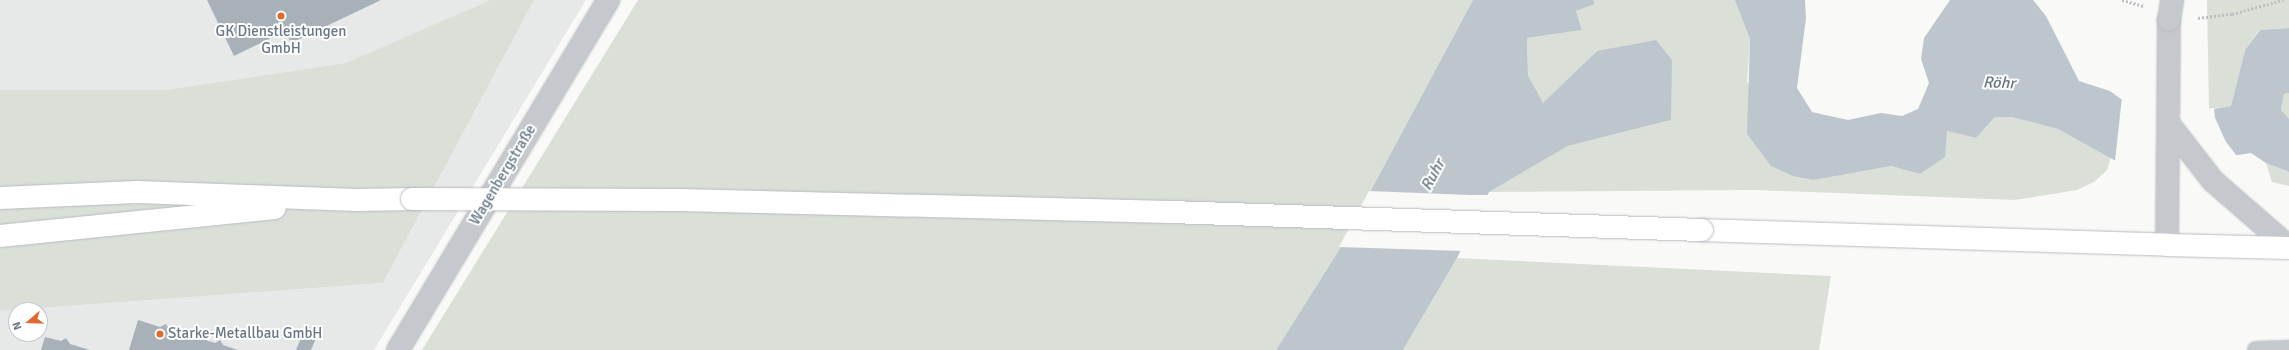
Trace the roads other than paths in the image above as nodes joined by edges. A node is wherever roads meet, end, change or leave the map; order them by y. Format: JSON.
{"nodes":[{"id":1,"x":608,"y":0,"type":"edge"},
{"id":2,"x":2172,"y":0,"type":"edge"},
{"id":3,"x":2168,"y":123,"type":"junction"},
{"id":4,"x":0,"y":198,"type":"edge"},
{"id":5,"x":357,"y":200,"type":"junction"},
{"id":6,"x":0,"y":236,"type":"edge"},
{"id":7,"x":2167,"y":245,"type":"junction"},
{"id":8,"x":2289,"y":247,"type":"edge"},
{"id":9,"x":2289,"y":349,"type":"edge"},
{"id":10,"x":398,"y":350,"type":"edge"},
{"id":11,"x":2256,"y":350,"type":"edge"}],
"edges":[{"from":1,"to":10,"type":"street","name":"Wagenbergstraße"},
{"from":2,"to":3,"type":"street","bridge":true},
{"from":3,"to":7,"type":"street"},
{"from":3,"to":8,"type":"street"},
{"from":4,"to":5,"type":"main road"},
{"from":5,"to":6,"type":"main road"},
{"from":5,"to":7,"type":"main road","bridge":true},
{"from":7,"to":8,"type":"main road"},
{"from":9,"to":11,"type":"lane"}]}
